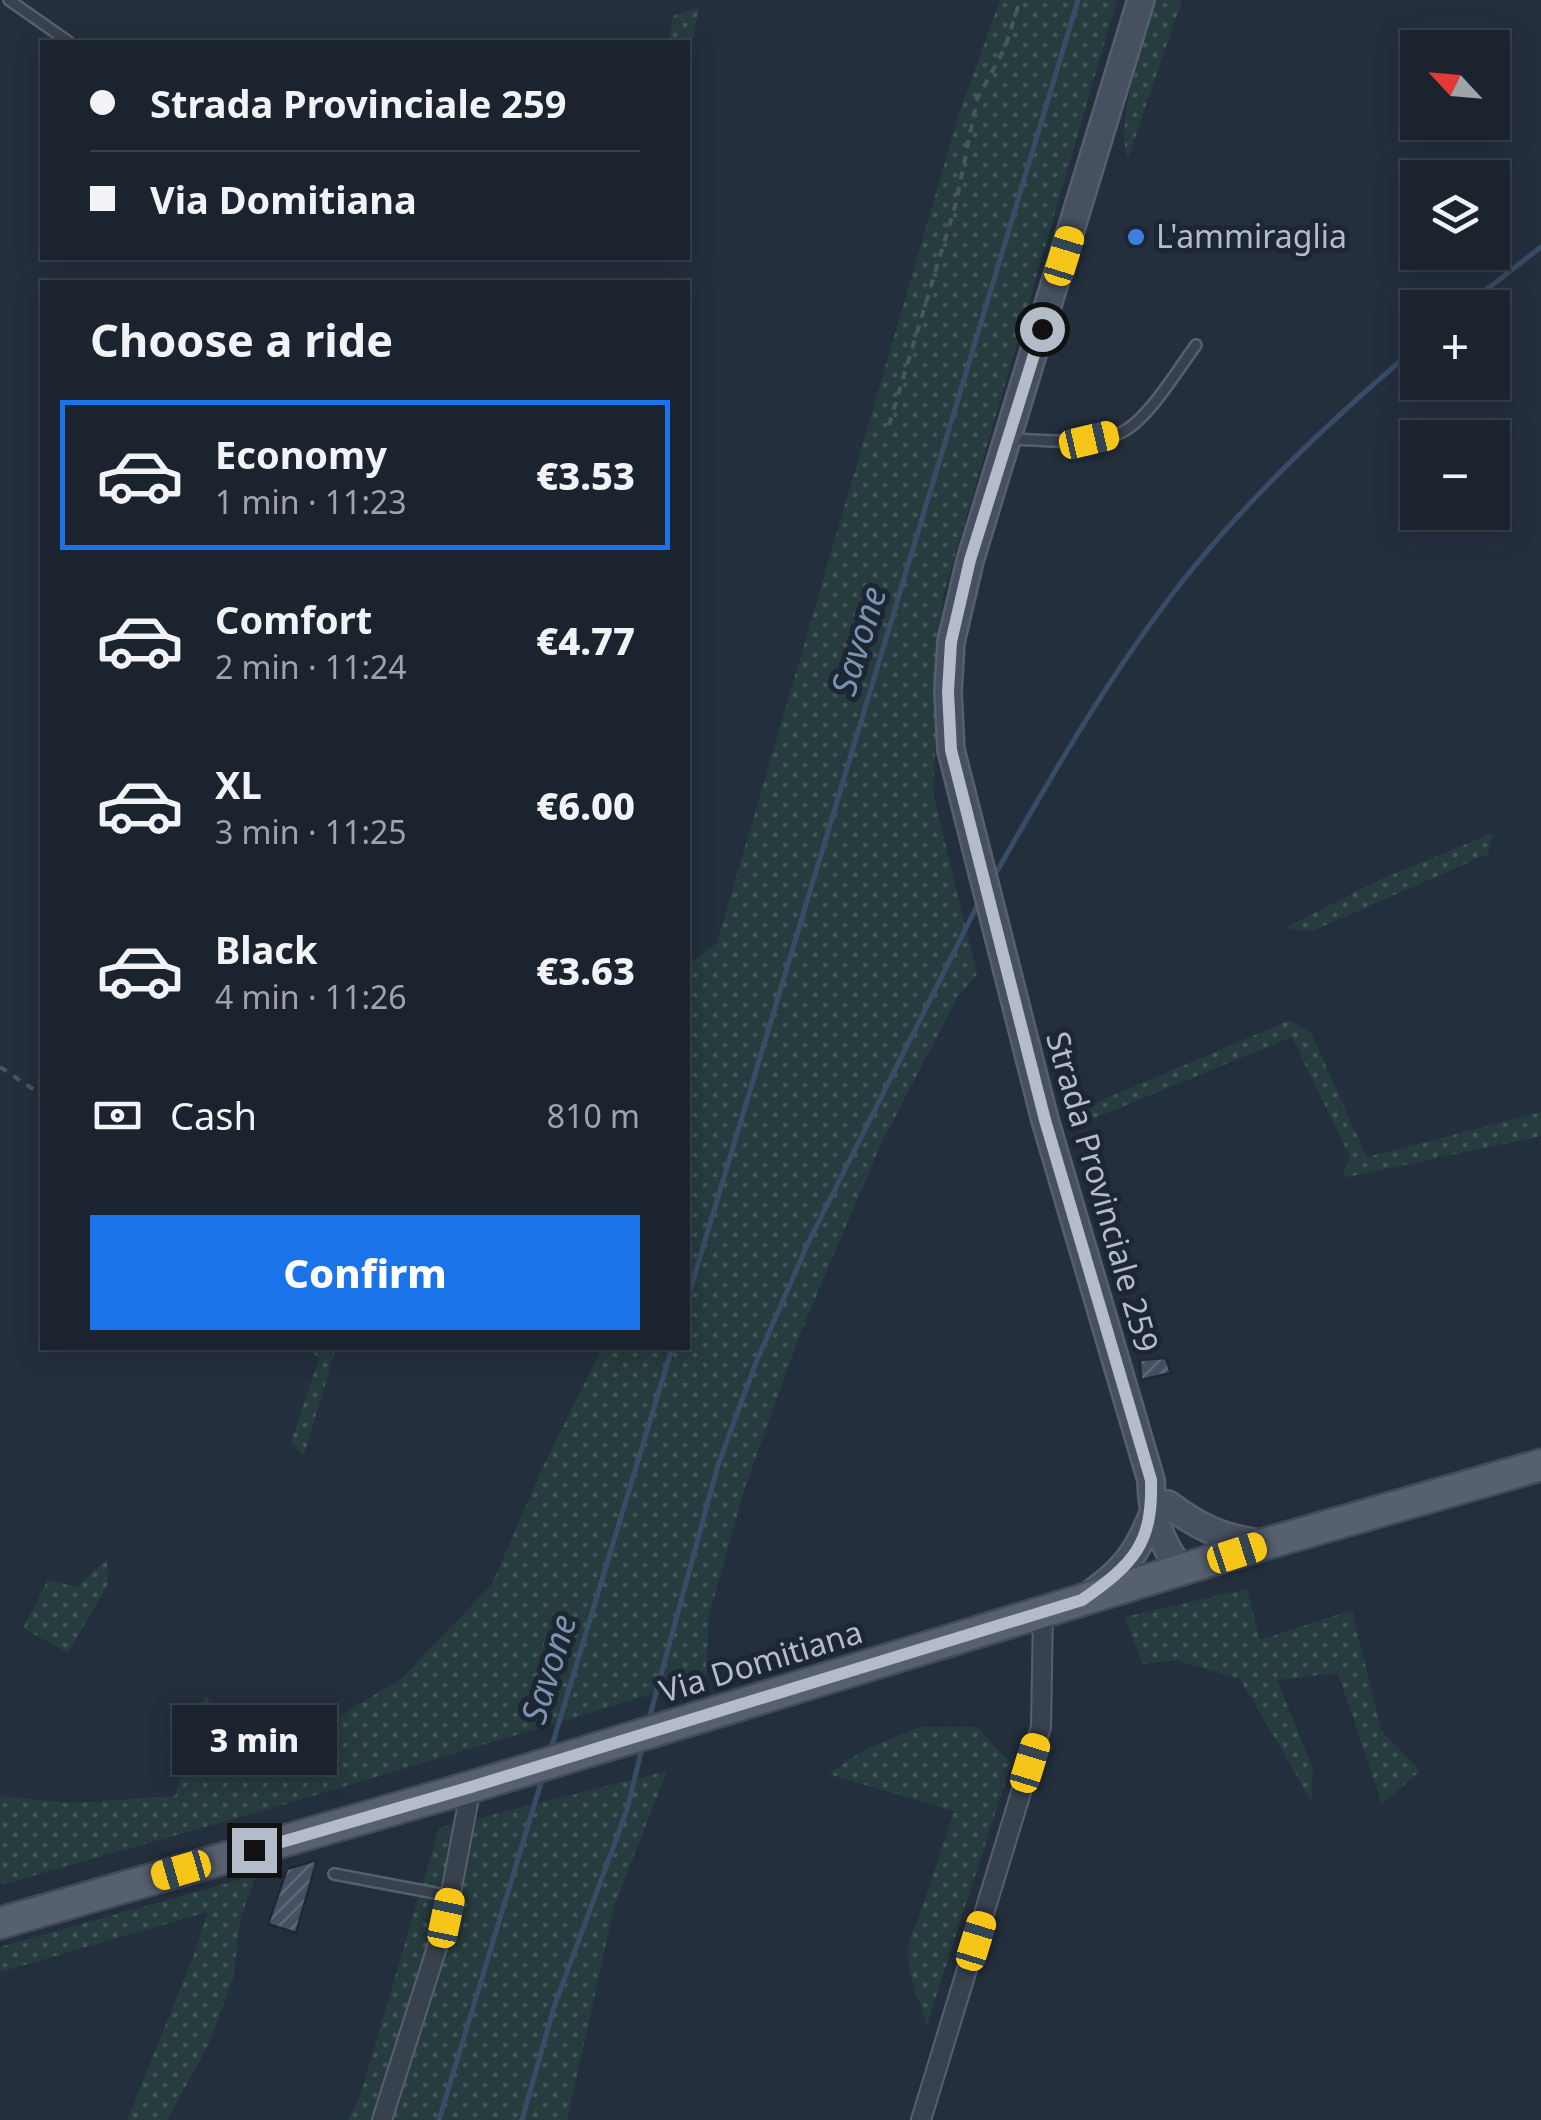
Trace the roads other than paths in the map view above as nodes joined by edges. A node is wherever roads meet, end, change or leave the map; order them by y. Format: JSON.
{"nodes":[{"id":1,"x":9,"y":0,"type":"edge"},
{"id":2,"x":1141,"y":0,"type":"edge"},
{"id":3,"x":66,"y":40,"type":"edge"},
{"id":4,"x":1196,"y":345,"type":"dead end"},
{"id":5,"x":1008,"y":439,"type":"junction"},
{"id":6,"x":1541,"y":1465,"type":"edge"},
{"id":7,"x":1160,"y":1510,"type":"junction"},
{"id":8,"x":1264,"y":1544,"type":"junction"},
{"id":9,"x":1182,"y":1570,"type":"junction"},
{"id":10,"x":1082,"y":1600,"type":"junction"},
{"id":11,"x":1044,"y":1612,"type":"junction"},
{"id":12,"x":480,"y":1784,"type":"junction"},
{"id":13,"x":334,"y":1874,"type":"dead end"},
{"id":14,"x":450,"y":1896,"type":"junction"},
{"id":15,"x":0,"y":1922,"type":"edge"},
{"id":16,"x":382,"y":2120,"type":"edge"},
{"id":17,"x":922,"y":2120,"type":"edge"}],
"edges":[{"from":1,"to":3,"type":"lane"},
{"from":2,"to":5,"type":"street"},
{"from":4,"to":5,"type":"lane"},
{"from":5,"to":7,"type":"street","name":"Strada Provinciale 259"},
{"from":6,"to":8,"type":"main road","name":"Via Domitiana"},
{"from":7,"to":8,"type":"street"},
{"from":7,"to":9,"type":"street","name":"Strada Provinciale 259"},
{"from":7,"to":10,"type":"street","name":"Strada Provinciale 259"},
{"from":8,"to":9,"type":"main road","name":"Via Domitiana"},
{"from":9,"to":10,"type":"main road","name":"Via Domitiana"},
{"from":10,"to":11,"type":"main road","name":"Via Domitiana"},
{"from":11,"to":12,"type":"main road","name":"Via Domitiana"},
{"from":11,"to":17,"type":"street"},
{"from":12,"to":14,"type":"street"},
{"from":12,"to":15,"type":"main road","name":"Via Domitiana"},
{"from":13,"to":14,"type":"lane"},
{"from":14,"to":16,"type":"street"}]}
